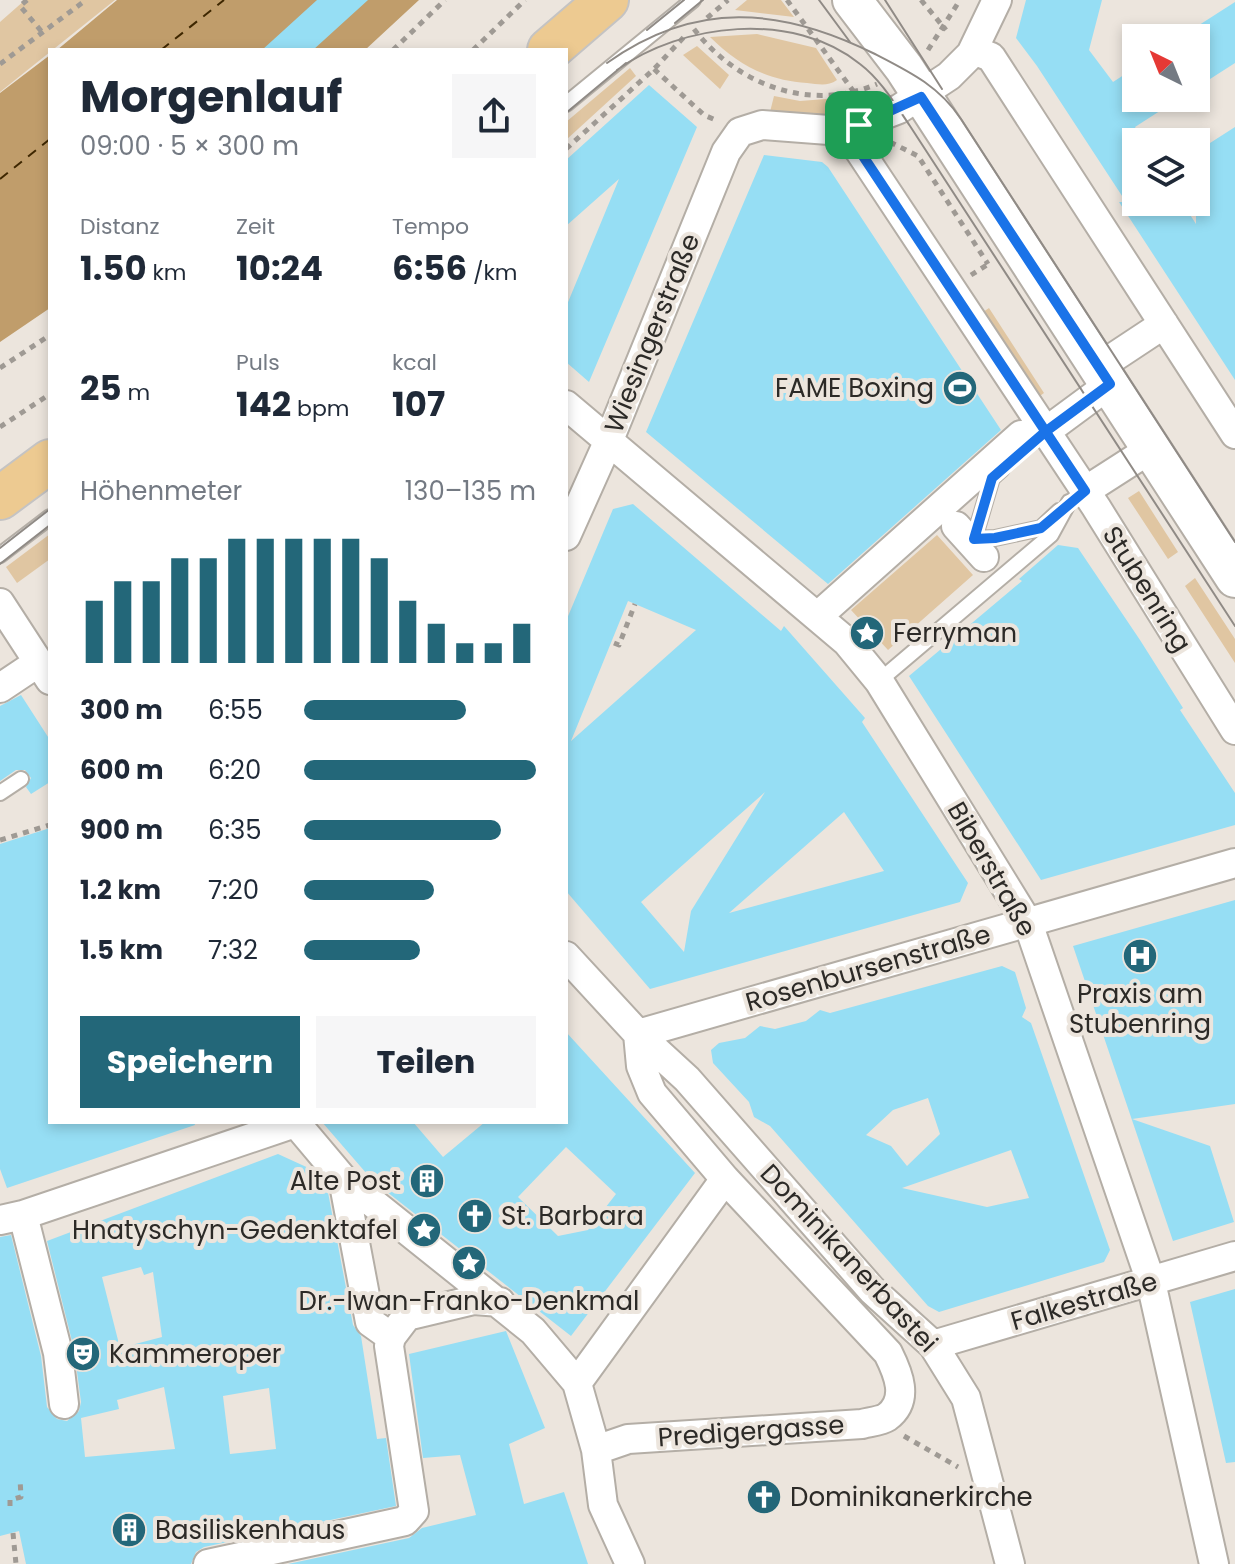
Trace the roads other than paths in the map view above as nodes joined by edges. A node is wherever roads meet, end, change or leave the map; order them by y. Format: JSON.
{"nodes":[{"id":1,"x":607,"y":0,"type":"edge"},
{"id":2,"x":693,"y":0,"type":"edge"},
{"id":3,"x":852,"y":0,"type":"edge"},
{"id":4,"x":997,"y":0,"type":"edge"},
{"id":5,"x":551,"y":48,"type":"edge"},
{"id":6,"x":973,"y":50,"type":"junction"},
{"id":7,"x":921,"y":97,"type":"junction"},
{"id":8,"x":568,"y":102,"type":"edge"},
{"id":9,"x":842,"y":131,"type":"junction"},
{"id":10,"x":1164,"y":324,"type":"junction"},
{"id":11,"x":1104,"y":375,"type":"junction"},
{"id":12,"x":568,"y":407,"type":"edge"},
{"id":13,"x":1033,"y":433,"type":"junction"},
{"id":14,"x":1235,"y":434,"type":"edge"},
{"id":15,"x":609,"y":440,"type":"junction"},
{"id":16,"x":1152,"y":448,"type":"junction"},
{"id":17,"x":48,"y":462,"type":"edge"},
{"id":18,"x":1077,"y":496,"type":"junction"},
{"id":19,"x":0,"y":498,"type":"edge"},
{"id":20,"x":949,"y":518,"type":"junction"},
{"id":21,"x":48,"y":519,"type":"edge"},
{"id":22,"x":568,"y":532,"type":"edge"},
{"id":23,"x":0,"y":555,"type":"edge"},
{"id":24,"x":992,"y":565,"type":"junction"},
{"id":25,"x":1235,"y":578,"type":"edge"},
{"id":26,"x":0,"y":603,"type":"edge"},
{"id":27,"x":818,"y":616,"type":"junction"},
{"id":28,"x":44,"y":671,"type":"edge"},
{"id":29,"x":879,"y":681,"type":"junction"},
{"id":30,"x":0,"y":688,"type":"edge"},
{"id":31,"x":1235,"y":730,"type":"edge"},
{"id":32,"x":21,"y":779,"type":"dead end"},
{"id":33,"x":0,"y":793,"type":"edge"},
{"id":34,"x":1235,"y":863,"type":"edge"},
{"id":35,"x":1028,"y":923,"type":"junction"},
{"id":36,"x":568,"y":958,"type":"edge"},
{"id":37,"x":638,"y":1034,"type":"junction"},
{"id":38,"x":289,"y":1124,"type":"edge"},
{"id":39,"x":297,"y":1124,"type":"edge"},
{"id":40,"x":343,"y":1179,"type":"junction"},
{"id":41,"x":725,"y":1179,"type":"junction"},
{"id":42,"x":12,"y":1217,"type":"edge"},
{"id":43,"x":1235,"y":1256,"type":"edge"},
{"id":44,"x":1151,"y":1282,"type":"junction"},
{"id":45,"x":500,"y":1302,"type":"junction"},
{"id":46,"x":391,"y":1337,"type":"junction"},
{"id":47,"x":933,"y":1345,"type":"junction"},
{"id":48,"x":577,"y":1383,"type":"junction"},
{"id":49,"x":64,"y":1404,"type":"dead end"},
{"id":50,"x":892,"y":1410,"type":"joint"},
{"id":51,"x":596,"y":1450,"type":"junction"},
{"id":52,"x":208,"y":1564,"type":"edge"},
{"id":53,"x":630,"y":1564,"type":"edge"},
{"id":54,"x":1010,"y":1564,"type":"edge"},
{"id":55,"x":1214,"y":1564,"type":"edge"}],
"edges":[{"from":1,"to":5,"type":"main road"},
{"from":2,"to":8,"type":"lane"},
{"from":3,"to":7,"type":"main road"},
{"from":4,"to":6,"type":"street"},
{"from":6,"to":7,"type":"street"},
{"from":6,"to":10,"type":"street"},
{"from":7,"to":9,"type":"street"},
{"from":7,"to":11,"type":"main road"},
{"from":9,"to":13,"type":"street","name":"Stubenring"},
{"from":9,"to":15,"type":"street","name":"Wiesingerstraße"},
{"from":10,"to":11,"type":"street"},
{"from":10,"to":14,"type":"street"},
{"from":11,"to":13,"type":"street"},
{"from":11,"to":16,"type":"main road"},
{"from":12,"to":15,"type":"street","name":"Biberstraße"},
{"from":13,"to":18,"type":"street","name":"Stubenring"},
{"from":13,"to":18,"type":"lane"},
{"from":13,"to":20,"type":"street"},
{"from":15,"to":22,"type":"street","name":"Wiesingerstraße"},
{"from":15,"to":27,"type":"street","name":"Biberstraße"},
{"from":16,"to":18,"type":"street"},
{"from":16,"to":25,"type":"main road"},
{"from":17,"to":19,"type":"main road"},
{"from":18,"to":24,"type":"lane"},
{"from":18,"to":31,"type":"street","name":"Stubenring"},
{"from":20,"to":24,"type":"street"},
{"from":20,"to":27,"type":"street"},
{"from":21,"to":23,"type":"lane"},
{"from":24,"to":29,"type":"lane"},
{"from":26,"to":28,"type":"street"},
{"from":27,"to":29,"type":"street","name":"Biberstraße"},
{"from":28,"to":30,"type":"street"},
{"from":29,"to":35,"type":"street","name":"Biberstraße"},
{"from":32,"to":33,"type":"lane"},
{"from":34,"to":35,"type":"street","name":"Rosenbursenstraße"},
{"from":35,"to":37,"type":"street","name":"Rosenbursenstraße"},
{"from":35,"to":44,"type":"street","name":"Biberstraße"},
{"from":36,"to":37,"type":"street","name":"Dominikanerbastei"},
{"from":37,"to":41,"type":"street","name":"Dominikanerbastei"},
{"from":37,"to":47,"type":"street","name":"Dominikanerbastei"},
{"from":38,"to":42,"type":"street"},
{"from":39,"to":40,"type":"street"},
{"from":40,"to":45,"type":"street"},
{"from":40,"to":46,"type":"street"},
{"from":41,"to":48,"type":"street"},
{"from":41,"to":50,"type":"street","name":"Dominikanerbastei"},
{"from":42,"to":49,"type":"street"},
{"from":43,"to":44,"type":"street","name":"Falkestraße"},
{"from":44,"to":47,"type":"street","name":"Falkestraße"},
{"from":44,"to":55,"type":"street","name":"Biberstraße"},
{"from":45,"to":46,"type":"street"},
{"from":45,"to":48,"type":"street"},
{"from":46,"to":52,"type":"street"},
{"from":47,"to":54,"type":"street","name":"Dominikanerbastei"},
{"from":48,"to":51,"type":"street"},
{"from":50,"to":51,"type":"street","name":"Predigergasse"},
{"from":51,"to":53,"type":"street"}]}
